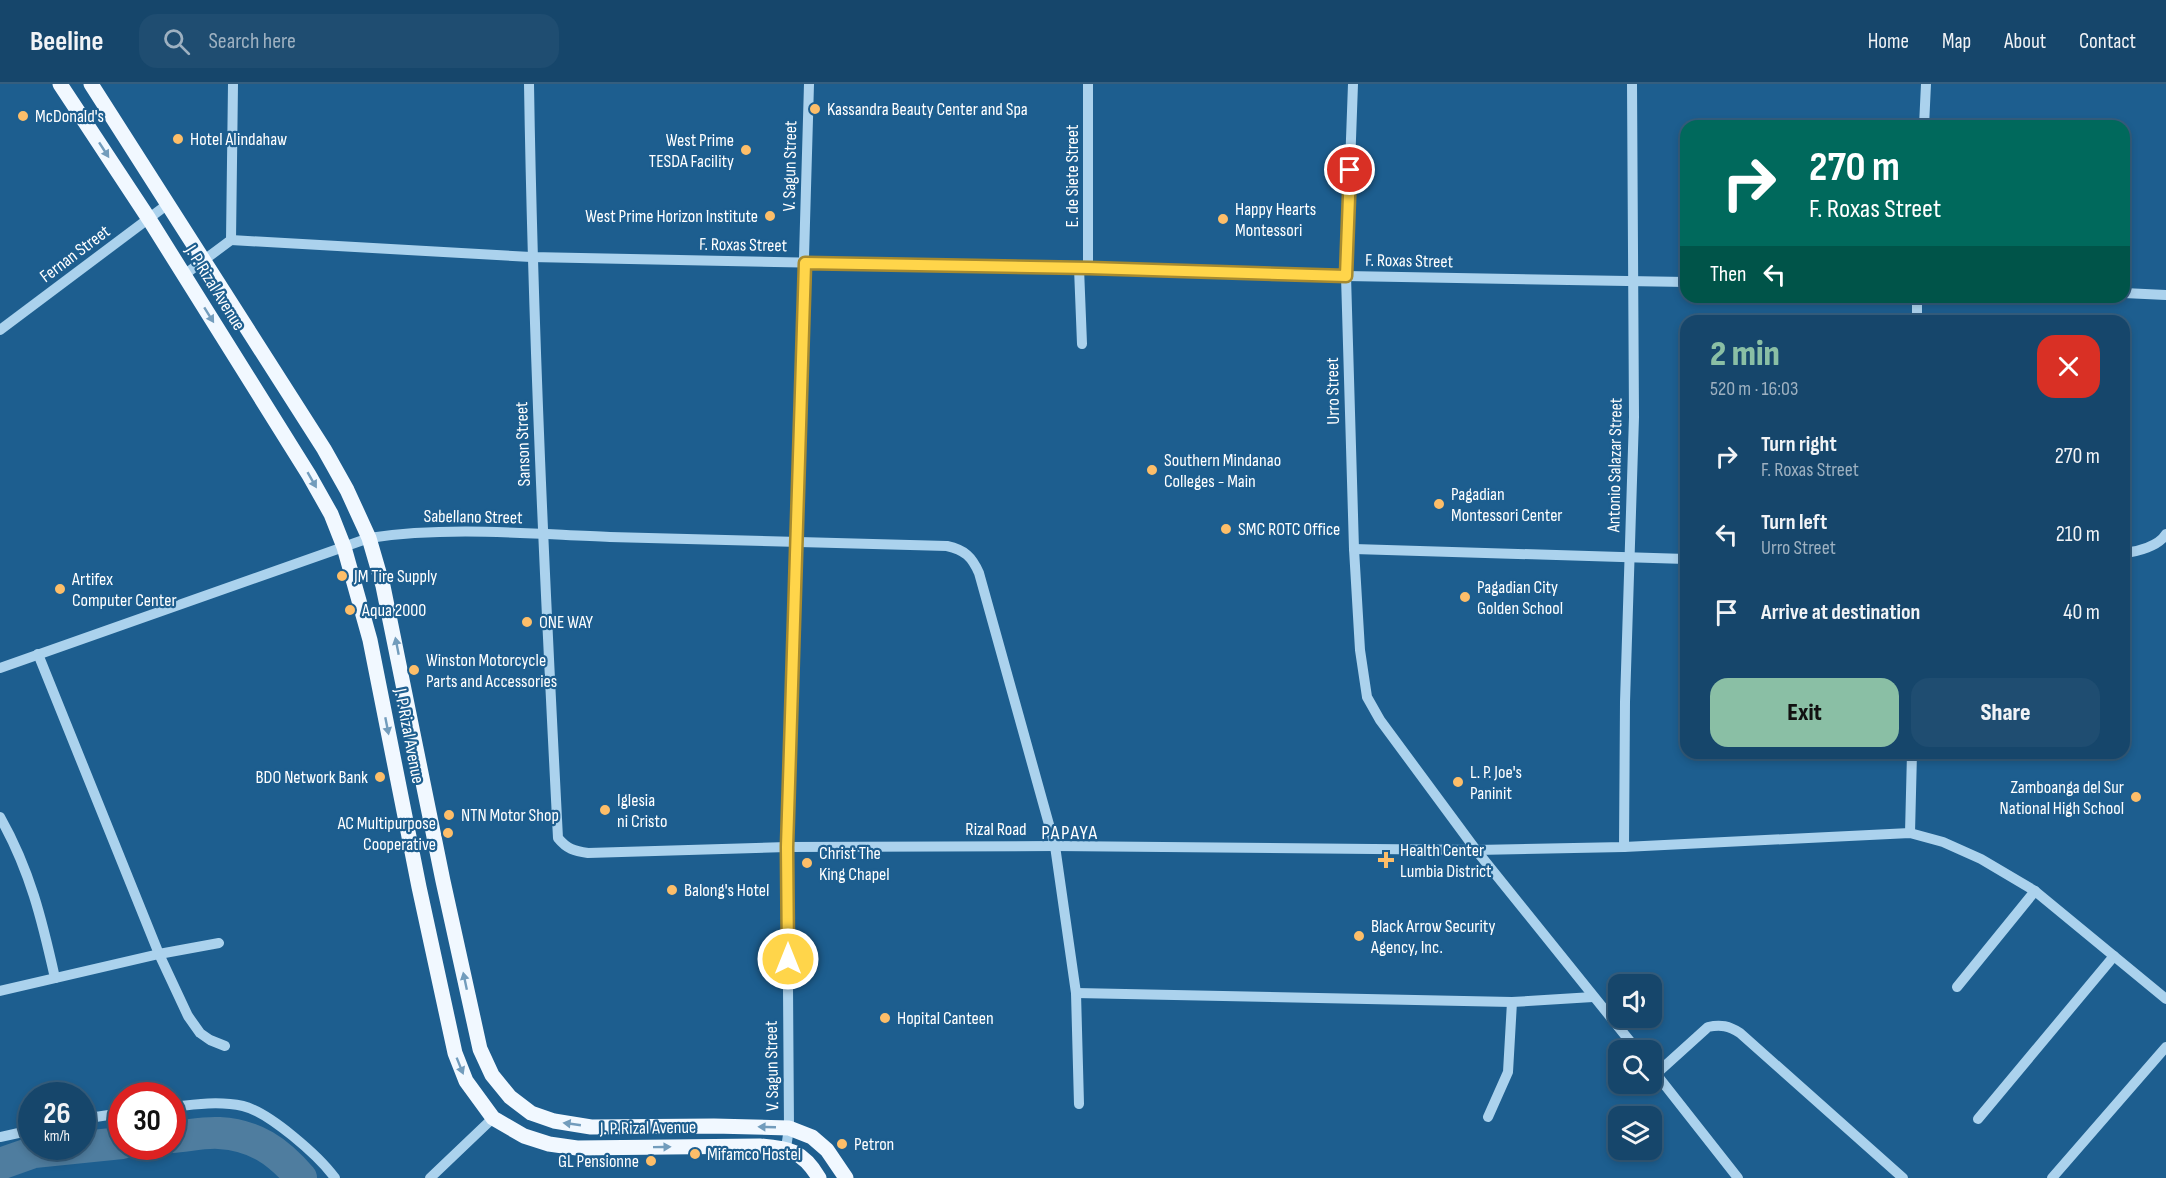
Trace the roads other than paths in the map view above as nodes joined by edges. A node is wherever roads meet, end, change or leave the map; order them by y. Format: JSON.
{"nodes":[{"id":1,"x":60,"y":84,"type":"edge"},
{"id":2,"x":91,"y":84,"type":"edge"},
{"id":3,"x":233,"y":84,"type":"edge"},
{"id":4,"x":529,"y":84,"type":"edge"},
{"id":5,"x":808,"y":84,"type":"edge"},
{"id":6,"x":1088,"y":84,"type":"edge"},
{"id":7,"x":1353,"y":84,"type":"edge"},
{"id":8,"x":1632,"y":84,"type":"edge"},
{"id":9,"x":1926,"y":84,"type":"edge"},
{"id":10,"x":100,"y":98,"type":"junction"},
{"id":11,"x":79,"y":112,"type":"junction"},
{"id":12,"x":1924,"y":120,"type":"edge"},
{"id":13,"x":168,"y":204,"type":"junction"},
{"id":14,"x":149,"y":219,"type":"junction"},
{"id":15,"x":231,"y":240,"type":"junction"},
{"id":16,"x":531,"y":257,"type":"junction"},
{"id":17,"x":204,"y":260,"type":"junction"},
{"id":18,"x":805,"y":263,"type":"junction"},
{"id":19,"x":1084,"y":268,"type":"junction"},
{"id":20,"x":184,"y":275,"type":"junction"},
{"id":21,"x":1346,"y":276,"type":"junction"},
{"id":22,"x":1632,"y":281,"type":"junction"},
{"id":23,"x":1680,"y":282,"type":"edge"},
{"id":24,"x":2130,"y":293,"type":"edge"},
{"id":25,"x":2166,"y":294,"type":"edge"},
{"id":26,"x":0,"y":330,"type":"edge"},
{"id":27,"x":1082,"y":344,"type":"dead end"},
{"id":28,"x":265,"y":356,"type":"junction"},
{"id":29,"x":243,"y":370,"type":"junction"},
{"id":30,"x":543,"y":534,"type":"junction"},
{"id":31,"x":2166,"y":534,"type":"edge"},
{"id":32,"x":369,"y":538,"type":"junction"},
{"id":33,"x":797,"y":543,"type":"junction"},
{"id":34,"x":344,"y":547,"type":"junction"},
{"id":35,"x":1354,"y":549,"type":"junction"},
{"id":36,"x":2130,"y":552,"type":"edge"},
{"id":37,"x":1630,"y":557,"type":"junction"},
{"id":38,"x":1680,"y":559,"type":"edge"},
{"id":39,"x":38,"y":654,"type":"junction"},
{"id":40,"x":0,"y":668,"type":"edge"},
{"id":41,"x":1912,"y":759,"type":"edge"},
{"id":42,"x":0,"y":817,"type":"edge"},
{"id":43,"x":1910,"y":833,"type":"junction"},
{"id":44,"x":6,"y":838,"type":"edge"},
{"id":45,"x":558,"y":838,"type":"joint"},
{"id":46,"x":1055,"y":846,"type":"junction"},
{"id":47,"x":787,"y":847,"type":"junction"},
{"id":48,"x":1624,"y":847,"type":"junction"},
{"id":49,"x":1476,"y":849,"type":"junction"},
{"id":50,"x":443,"y":881,"type":"junction"},
{"id":51,"x":419,"y":887,"type":"junction"},
{"id":52,"x":2035,"y":891,"type":"junction"},
{"id":53,"x":219,"y":944,"type":"dead end"},
{"id":54,"x":159,"y":954,"type":"junction"},
{"id":55,"x":2114,"y":956,"type":"junction"},
{"id":56,"x":55,"y":978,"type":"junction"},
{"id":57,"x":1957,"y":987,"type":"dead end"},
{"id":58,"x":0,"y":991,"type":"edge"},
{"id":59,"x":1076,"y":993,"type":"junction"},
{"id":60,"x":1593,"y":997,"type":"junction"},
{"id":61,"x":2166,"y":999,"type":"edge"},
{"id":62,"x":1512,"y":1002,"type":"junction"},
{"id":63,"x":1629,"y":1040,"type":"edge"},
{"id":64,"x":225,"y":1046,"type":"dead end"},
{"id":65,"x":2166,"y":1047,"type":"edge"},
{"id":66,"x":1662,"y":1064,"type":"edge"},
{"id":67,"x":1662,"y":1081,"type":"edge"},
{"id":68,"x":1079,"y":1104,"type":"dead end"},
{"id":69,"x":186,"y":1106,"type":"edge"},
{"id":70,"x":1488,"y":1117,"type":"dead end"},
{"id":71,"x":493,"y":1118,"type":"junction"},
{"id":72,"x":1978,"y":1119,"type":"dead end"},
{"id":73,"x":789,"y":1128,"type":"junction"},
{"id":74,"x":18,"y":1133,"type":"edge"},
{"id":75,"x":0,"y":1137,"type":"edge"},
{"id":76,"x":786,"y":1148,"type":"junction"},
{"id":77,"x":335,"y":1178,"type":"edge"},
{"id":78,"x":430,"y":1178,"type":"edge"},
{"id":79,"x":819,"y":1178,"type":"edge"},
{"id":80,"x":846,"y":1178,"type":"edge"},
{"id":81,"x":1738,"y":1178,"type":"edge"},
{"id":82,"x":1903,"y":1178,"type":"edge"},
{"id":83,"x":2052,"y":1178,"type":"edge"}],
"edges":[{"from":1,"to":11,"type":"main road","name":"J. P. Rizal Avenue"},
{"from":2,"to":10,"type":"main road","name":"J. P. Rizal Avenue"},
{"from":3,"to":15,"type":"street"},
{"from":4,"to":16,"type":"street","name":"Sanson Street"},
{"from":5,"to":18,"type":"street","name":"V. Sagun Street"},
{"from":6,"to":19,"type":"street","name":"E. de Siete Street"},
{"from":7,"to":21,"type":"street","name":"Urro Street"},
{"from":8,"to":22,"type":"street","name":"Antonio Salazar Street"},
{"from":9,"to":12,"type":"street"},
{"from":10,"to":11,"type":"main road"},
{"from":10,"to":13,"type":"main road","name":"J. P. Rizal Avenue"},
{"from":11,"to":14,"type":"main road","name":"J. P. Rizal Avenue","one_way":true},
{"from":13,"to":14,"type":"street","name":"Fernan Street"},
{"from":13,"to":17,"type":"main road","name":"J. P. Rizal Avenue"},
{"from":14,"to":20,"type":"main road","name":"J. P. Rizal Avenue"},
{"from":14,"to":26,"type":"street","name":"Fernan Street"},
{"from":15,"to":16,"type":"street","name":"F. Roxas Street"},
{"from":15,"to":17,"type":"street"},
{"from":16,"to":18,"type":"street","name":"F. Roxas Street"},
{"from":16,"to":30,"type":"street","name":"Sanson Street"},
{"from":17,"to":20,"type":"street"},
{"from":17,"to":28,"type":"main road","name":"J. P. Rizal Avenue"},
{"from":18,"to":19,"type":"street","name":"F. Roxas Street"},
{"from":18,"to":33,"type":"street","name":"V. Sagun Street"},
{"from":19,"to":21,"type":"street","name":"F. Roxas Street"},
{"from":19,"to":27,"type":"street","name":"E. de Siete Street"},
{"from":20,"to":29,"type":"main road","name":"J. P. Rizal Avenue","one_way":true},
{"from":21,"to":22,"type":"street","name":"F. Roxas Street"},
{"from":21,"to":35,"type":"street","name":"Urro Street"},
{"from":22,"to":23,"type":"street","name":"F. Roxas Street"},
{"from":22,"to":37,"type":"street","name":"Antonio Salazar Street"},
{"from":24,"to":25,"type":"street"},
{"from":28,"to":29,"type":"main road"},
{"from":28,"to":32,"type":"main road","name":"J. P. Rizal Avenue"},
{"from":29,"to":34,"type":"main road","name":"J. P. Rizal Avenue","one_way":true},
{"from":30,"to":32,"type":"street","name":"Sabellano Street"},
{"from":30,"to":33,"type":"street","name":"Sabellano Street"},
{"from":30,"to":45,"type":"street","name":"Sanson Street"},
{"from":31,"to":36,"type":"street"},
{"from":32,"to":34,"type":"street","name":"Sabellano Street"},
{"from":50,"to":32,"type":"main road","name":"J. P. Rizal Avenue","one_way":true},
{"from":33,"to":46,"type":"street","name":"Sabellano Street"},
{"from":33,"to":47,"type":"street","name":"V. Sagun Street"},
{"from":34,"to":39,"type":"street","name":"Sabellano Street"},
{"from":34,"to":51,"type":"main road","name":"J. P. Rizal Avenue","one_way":true},
{"from":35,"to":37,"type":"street"},
{"from":35,"to":49,"type":"street","name":"Urro Street"},
{"from":37,"to":38,"type":"street"},
{"from":37,"to":48,"type":"street","name":"Antonio Salazar Street"},
{"from":39,"to":40,"type":"street","name":"Sabellano Street"},
{"from":39,"to":54,"type":"street"},
{"from":41,"to":43,"type":"street"},
{"from":42,"to":44,"type":"street"},
{"from":43,"to":48,"type":"street","name":"Rizal Road"},
{"from":43,"to":52,"type":"street","name":"Rizal Road"},
{"from":44,"to":56,"type":"street"},
{"from":45,"to":47,"type":"street","name":"Rizal Road"},
{"from":46,"to":47,"type":"street","name":"Rizal Road"},
{"from":46,"to":49,"type":"street","name":"Rizal Road"},
{"from":46,"to":59,"type":"street"},
{"from":47,"to":73,"type":"street","name":"V. Sagun Street"},
{"from":48,"to":49,"type":"street","name":"Rizal Road"},
{"from":49,"to":60,"type":"street"},
{"from":50,"to":51,"type":"main road"},
{"from":73,"to":50,"type":"main road","name":"J. P. Rizal Avenue","one_way":true},
{"from":51,"to":71,"type":"main road","name":"J. P. Rizal Avenue","one_way":true},
{"from":52,"to":55,"type":"street","name":"Rizal Road"},
{"from":52,"to":57,"type":"street"},
{"from":53,"to":54,"type":"street"},
{"from":54,"to":56,"type":"street"},
{"from":54,"to":64,"type":"street"},
{"from":55,"to":61,"type":"street","name":"Rizal Road"},
{"from":55,"to":72,"type":"street"},
{"from":56,"to":58,"type":"street"},
{"from":59,"to":62,"type":"street"},
{"from":59,"to":68,"type":"street"},
{"from":60,"to":62,"type":"street"},
{"from":60,"to":63,"type":"street"},
{"from":62,"to":70,"type":"street"},
{"from":65,"to":83,"type":"street"},
{"from":66,"to":82,"type":"street"},
{"from":67,"to":81,"type":"street"},
{"from":69,"to":77,"type":"street"},
{"from":71,"to":76,"type":"main road","name":"J. P. Rizal Avenue","one_way":true},
{"from":71,"to":78,"type":"street"},
{"from":73,"to":76,"type":"street","name":"V. Sagun Street"},
{"from":73,"to":80,"type":"main road","name":"J. P. Rizal Avenue"},
{"from":74,"to":75,"type":"street"},
{"from":76,"to":79,"type":"main road"}]}
